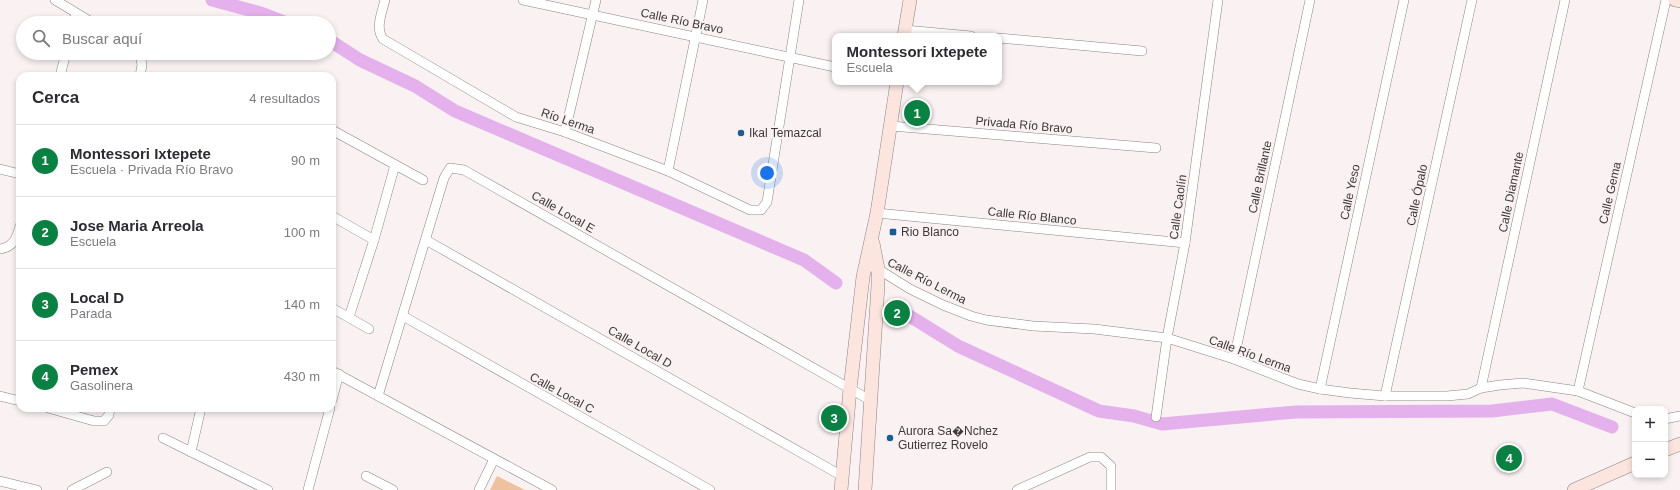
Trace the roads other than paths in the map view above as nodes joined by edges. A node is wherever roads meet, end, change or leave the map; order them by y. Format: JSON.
{"nodes":[{"id":1,"x":55,"y":0,"type":"edge"},
{"id":2,"x":385,"y":0,"type":"edge"},
{"id":3,"x":523,"y":0,"type":"edge"},
{"id":4,"x":596,"y":0,"type":"edge"},
{"id":5,"x":703,"y":0,"type":"edge"},
{"id":6,"x":799,"y":0,"type":"edge"},
{"id":7,"x":910,"y":0,"type":"edge"},
{"id":8,"x":1218,"y":0,"type":"edge"},
{"id":9,"x":1310,"y":0,"type":"edge"},
{"id":10,"x":1404,"y":0,"type":"edge"},
{"id":11,"x":1472,"y":0,"type":"edge"},
{"id":12,"x":1565,"y":0,"type":"edge"},
{"id":13,"x":1666,"y":0,"type":"edge"},
{"id":14,"x":1675,"y":0,"type":"edge"},
{"id":15,"x":1680,"y":1,"type":"edge"},
{"id":16,"x":76,"y":13,"type":"junction"},
{"id":17,"x":592,"y":15,"type":"junction"},
{"id":18,"x":75,"y":16,"type":"edge"},
{"id":19,"x":81,"y":16,"type":"edge"},
{"id":20,"x":904,"y":33,"type":"edge"},
{"id":21,"x":696,"y":36,"type":"junction"},
{"id":22,"x":1002,"y":38,"type":"edge"},
{"id":23,"x":1142,"y":51,"type":"dead end"},
{"id":24,"x":789,"y":57,"type":"junction"},
{"id":25,"x":64,"y":60,"type":"edge"},
{"id":26,"x":141,"y":60,"type":"edge"},
{"id":27,"x":832,"y":66,"type":"edge"},
{"id":28,"x":61,"y":72,"type":"edge"},
{"id":29,"x":141,"y":72,"type":"edge"},
{"id":30,"x":897,"y":85,"type":"edge"},
{"id":31,"x":891,"y":126,"type":"junction"},
{"id":32,"x":336,"y":132,"type":"edge"},
{"id":33,"x":565,"y":132,"type":"junction"},
{"id":34,"x":1156,"y":148,"type":"dead end"},
{"id":35,"x":395,"y":165,"type":"junction"},
{"id":36,"x":0,"y":169,"type":"edge"},
{"id":37,"x":668,"y":171,"type":"junction"},
{"id":38,"x":16,"y":173,"type":"edge"},
{"id":39,"x":424,"y":180,"type":"dead end"},
{"id":40,"x":877,"y":213,"type":"junction"},
{"id":41,"x":336,"y":218,"type":"edge"},
{"id":42,"x":16,"y":239,"type":"edge"},
{"id":43,"x":872,"y":239,"type":"junction"},
{"id":44,"x":374,"y":240,"type":"junction"},
{"id":45,"x":426,"y":240,"type":"junction"},
{"id":46,"x":1186,"y":243,"type":"junction"},
{"id":47,"x":0,"y":248,"type":"edge"},
{"id":48,"x":864,"y":266,"type":"junction"},
{"id":49,"x":878,"y":269,"type":"junction"},
{"id":50,"x":336,"y":310,"type":"edge"},
{"id":51,"x":403,"y":316,"type":"junction"},
{"id":52,"x":349,"y":317,"type":"junction"},
{"id":53,"x":369,"y":329,"type":"dead end"},
{"id":54,"x":1167,"y":338,"type":"junction"},
{"id":55,"x":1234,"y":358,"type":"junction"},
{"id":56,"x":336,"y":373,"type":"edge"},
{"id":57,"x":1481,"y":388,"type":"junction"},
{"id":58,"x":850,"y":389,"type":"junction"},
{"id":59,"x":1320,"y":389,"type":"junction"},
{"id":60,"x":1578,"y":391,"type":"junction"},
{"id":61,"x":0,"y":396,"type":"edge"},
{"id":62,"x":378,"y":396,"type":"junction"},
{"id":63,"x":1385,"y":396,"type":"junction"},
{"id":64,"x":16,"y":400,"type":"edge"},
{"id":65,"x":870,"y":400,"type":"junction"},
{"id":66,"x":62,"y":412,"type":"edge"},
{"id":67,"x":109,"y":412,"type":"edge"},
{"id":68,"x":200,"y":412,"type":"edge"},
{"id":69,"x":329,"y":412,"type":"edge"},
{"id":70,"x":1632,"y":412,"type":"edge"},
{"id":71,"x":1680,"y":416,"type":"edge"},
{"id":72,"x":1156,"y":417,"type":"dead end"},
{"id":73,"x":1668,"y":418,"type":"edge"},
{"id":74,"x":163,"y":438,"type":"dead end"},
{"id":75,"x":1680,"y":444,"type":"edge"},
{"id":76,"x":1668,"y":449,"type":"edge"},
{"id":77,"x":191,"y":452,"type":"junction"},
{"id":78,"x":494,"y":459,"type":"junction"},
{"id":79,"x":1632,"y":464,"type":"edge"},
{"id":80,"x":107,"y":472,"type":"dead end"},
{"id":81,"x":366,"y":476,"type":"dead end"},
{"id":82,"x":842,"y":476,"type":"junction"},
{"id":83,"x":0,"y":481,"type":"edge"},
{"id":84,"x":37,"y":490,"type":"edge"},
{"id":85,"x":72,"y":490,"type":"edge"},
{"id":86,"x":268,"y":490,"type":"edge"},
{"id":87,"x":308,"y":490,"type":"edge"},
{"id":88,"x":393,"y":490,"type":"edge"},
{"id":89,"x":479,"y":490,"type":"edge"},
{"id":90,"x":552,"y":490,"type":"edge"},
{"id":91,"x":710,"y":490,"type":"edge"},
{"id":92,"x":841,"y":490,"type":"edge"},
{"id":93,"x":865,"y":490,"type":"edge"},
{"id":94,"x":1017,"y":490,"type":"edge"},
{"id":95,"x":1111,"y":490,"type":"edge"},
{"id":96,"x":1574,"y":490,"type":"edge"}],
"edges":[{"from":1,"to":16,"type":"street"},
{"from":2,"to":33,"type":"street","name":"Río Lerma"},
{"from":3,"to":17,"type":"street","name":"Calle Río Bravo"},
{"from":4,"to":17,"type":"street"},
{"from":5,"to":21,"type":"street"},
{"from":6,"to":24,"type":"street"},
{"from":7,"to":20,"type":"main road"},
{"from":8,"to":46,"type":"street","name":"Calle Caolín"},
{"from":9,"to":55,"type":"street","name":"Calle Brillante"},
{"from":10,"to":59,"type":"street","name":"Calle Yeso"},
{"from":11,"to":63,"type":"street","name":"Calle Ópalo"},
{"from":12,"to":57,"type":"street","name":"Calle Diamante"},
{"from":13,"to":60,"type":"street","name":"Calle Gema"},
{"from":14,"to":15,"type":"main road"},
{"from":16,"to":18,"type":"street"},
{"from":16,"to":19,"type":"street"},
{"from":17,"to":21,"type":"street","name":"Calle Río Bravo"},
{"from":17,"to":33,"type":"street"},
{"from":21,"to":24,"type":"street","name":"Calle Río Bravo"},
{"from":21,"to":37,"type":"street"},
{"from":22,"to":23,"type":"street"},
{"from":24,"to":27,"type":"street","name":"Calle Río Bravo"},
{"from":24,"to":37,"type":"street","name":"Río Lerma"},
{"from":25,"to":28,"type":"street"},
{"from":26,"to":29,"type":"street"},
{"from":30,"to":31,"type":"main road"},
{"from":31,"to":34,"type":"street","name":"Privada Río Bravo"},
{"from":31,"to":40,"type":"main road"},
{"from":32,"to":35,"type":"street"},
{"from":33,"to":37,"type":"street","name":"Río Lerma"},
{"from":35,"to":39,"type":"street"},
{"from":35,"to":44,"type":"street"},
{"from":36,"to":38,"type":"street"},
{"from":40,"to":43,"type":"main road"},
{"from":40,"to":46,"type":"street","name":"Calle Río Blanco"},
{"from":41,"to":44,"type":"street"},
{"from":42,"to":47,"type":"street"},
{"from":43,"to":48,"type":"main road"},
{"from":43,"to":49,"type":"main road"},
{"from":44,"to":52,"type":"street"},
{"from":45,"to":51,"type":"street","name":"Calle Local E"},
{"from":45,"to":58,"type":"street","name":"Calle Local E"},
{"from":45,"to":82,"type":"street","name":"Calle Local D"},
{"from":46,"to":54,"type":"street","name":"Calle Caolín"},
{"from":48,"to":49,"type":"street","name":"Calle Río Lerma"},
{"from":48,"to":58,"type":"main road"},
{"from":49,"to":54,"type":"street","name":"Calle Río Lerma"},
{"from":49,"to":65,"type":"main road"},
{"from":50,"to":52,"type":"street"},
{"from":51,"to":62,"type":"street","name":"Calle Local E"},
{"from":51,"to":91,"type":"street","name":"Calle Local C"},
{"from":52,"to":53,"type":"street"},
{"from":54,"to":55,"type":"street","name":"Calle Río Lerma"},
{"from":54,"to":72,"type":"street","name":"Calle Caolín"},
{"from":55,"to":59,"type":"street","name":"Calle Río Lerma"},
{"from":56,"to":62,"type":"street"},
{"from":57,"to":60,"type":"street","name":"Calle Río Lerma"},
{"from":57,"to":63,"type":"street","name":"Calle Río Lerma"},
{"from":58,"to":65,"type":"street","name":"Calle Local E"},
{"from":58,"to":82,"type":"main road"},
{"from":59,"to":63,"type":"street","name":"Calle Río Lerma"},
{"from":60,"to":70,"type":"street","name":"Calle Río Lerma"},
{"from":61,"to":64,"type":"street"},
{"from":62,"to":78,"type":"street"},
{"from":65,"to":93,"type":"main road"},
{"from":66,"to":67,"type":"street"},
{"from":68,"to":77,"type":"street"},
{"from":69,"to":87,"type":"street"},
{"from":71,"to":73,"type":"street"},
{"from":74,"to":77,"type":"street"},
{"from":75,"to":76,"type":"main road"},
{"from":77,"to":86,"type":"street"},
{"from":78,"to":89,"type":"street"},
{"from":78,"to":90,"type":"street"},
{"from":79,"to":96,"type":"main road"},
{"from":80,"to":85,"type":"street"},
{"from":81,"to":88,"type":"street"},
{"from":82,"to":92,"type":"main road"},
{"from":83,"to":84,"type":"street"},
{"from":94,"to":95,"type":"street"}]}
